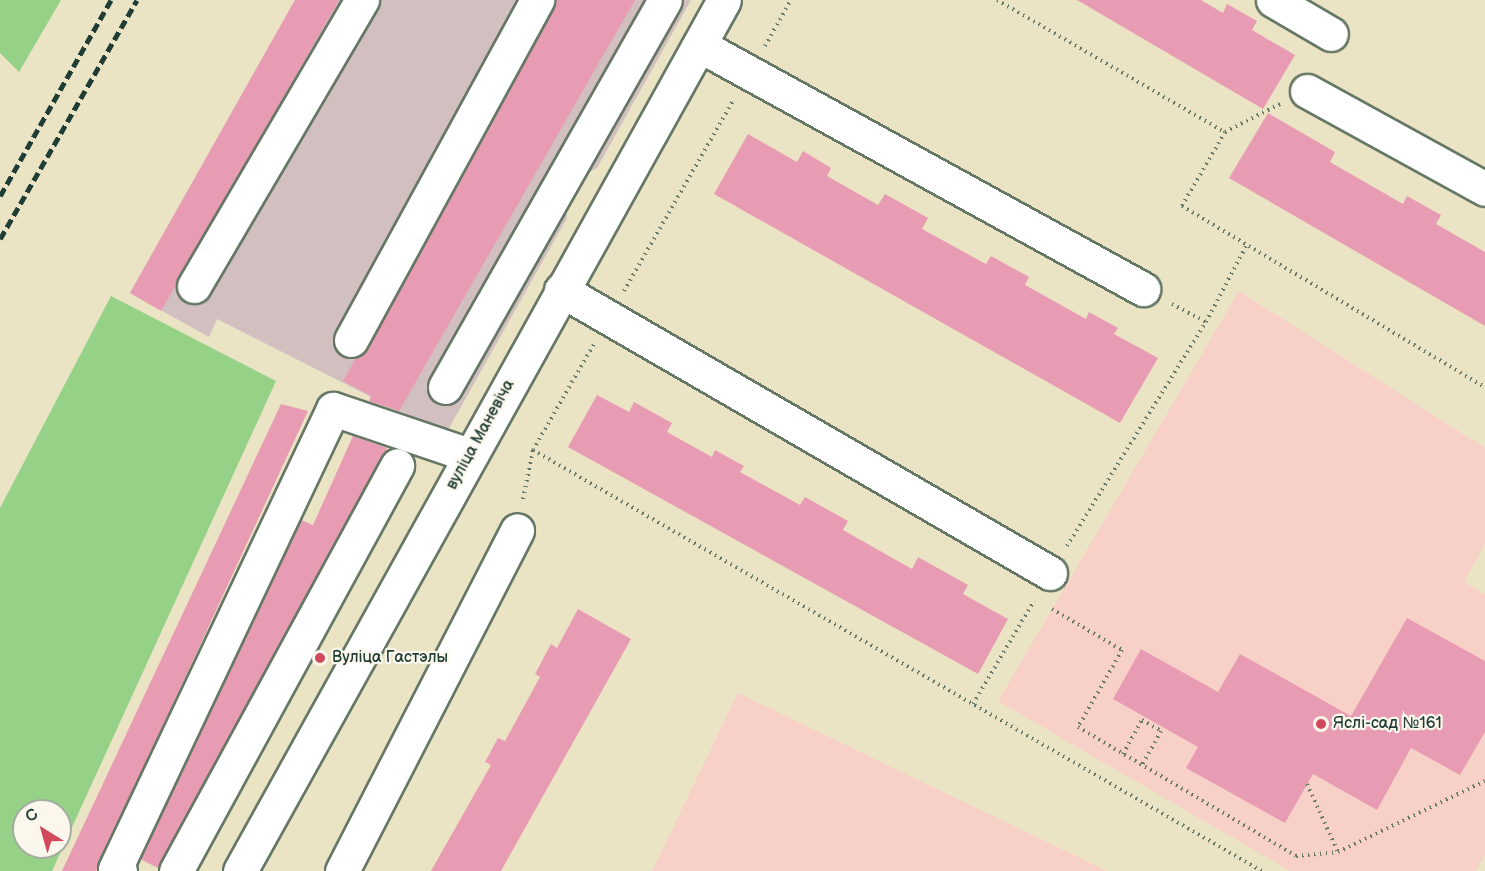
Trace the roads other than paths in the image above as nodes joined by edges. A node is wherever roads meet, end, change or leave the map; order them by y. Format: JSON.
{"nodes":[{"id":1,"x":362,"y":0,"type":"edge"},
{"id":2,"x":537,"y":0,"type":"edge"},
{"id":3,"x":665,"y":0,"type":"edge"},
{"id":4,"x":724,"y":0,"type":"edge"},
{"id":5,"x":1273,"y":0,"type":"edge"},
{"id":6,"x":1331,"y":34,"type":"dead end"},
{"id":7,"x":699,"y":45,"type":"junction"},
{"id":8,"x":1307,"y":91,"type":"road end"},
{"id":9,"x":1485,"y":189,"type":"edge"},
{"id":10,"x":194,"y":286,"type":"dead end"},
{"id":11,"x":561,"y":290,"type":"junction"},
{"id":12,"x":1143,"y":290,"type":"road end"},
{"id":13,"x":351,"y":340,"type":"dead end"},
{"id":14,"x":445,"y":387,"type":"dead end"},
{"id":15,"x":470,"y":455,"type":"junction"},
{"id":16,"x":397,"y":465,"type":"dead end"},
{"id":17,"x":517,"y":530,"type":"road end"},
{"id":18,"x":1050,"y":573,"type":"road end"},
{"id":19,"x":242,"y":870,"type":"edge"},
{"id":20,"x":116,"y":871,"type":"edge"},
{"id":21,"x":176,"y":871,"type":"edge"},
{"id":22,"x":342,"y":871,"type":"edge"}],
"edges":[{"from":1,"to":10,"type":"street"},
{"from":2,"to":13,"type":"street"},
{"from":3,"to":14,"type":"street"},
{"from":4,"to":7,"type":"street","name":"вуліца Маневіча"},
{"from":5,"to":6,"type":"street"},
{"from":7,"to":11,"type":"street","name":"вуліца Маневіча"},
{"from":7,"to":12,"type":"street"},
{"from":8,"to":9,"type":"street"},
{"from":11,"to":15,"type":"street","name":"вуліца Маневіча"},
{"from":11,"to":18,"type":"street"},
{"from":15,"to":19,"type":"street","name":"вуліца Маневіча"},
{"from":15,"to":20,"type":"street"},
{"from":16,"to":21,"type":"street"},
{"from":17,"to":22,"type":"street"}]}
